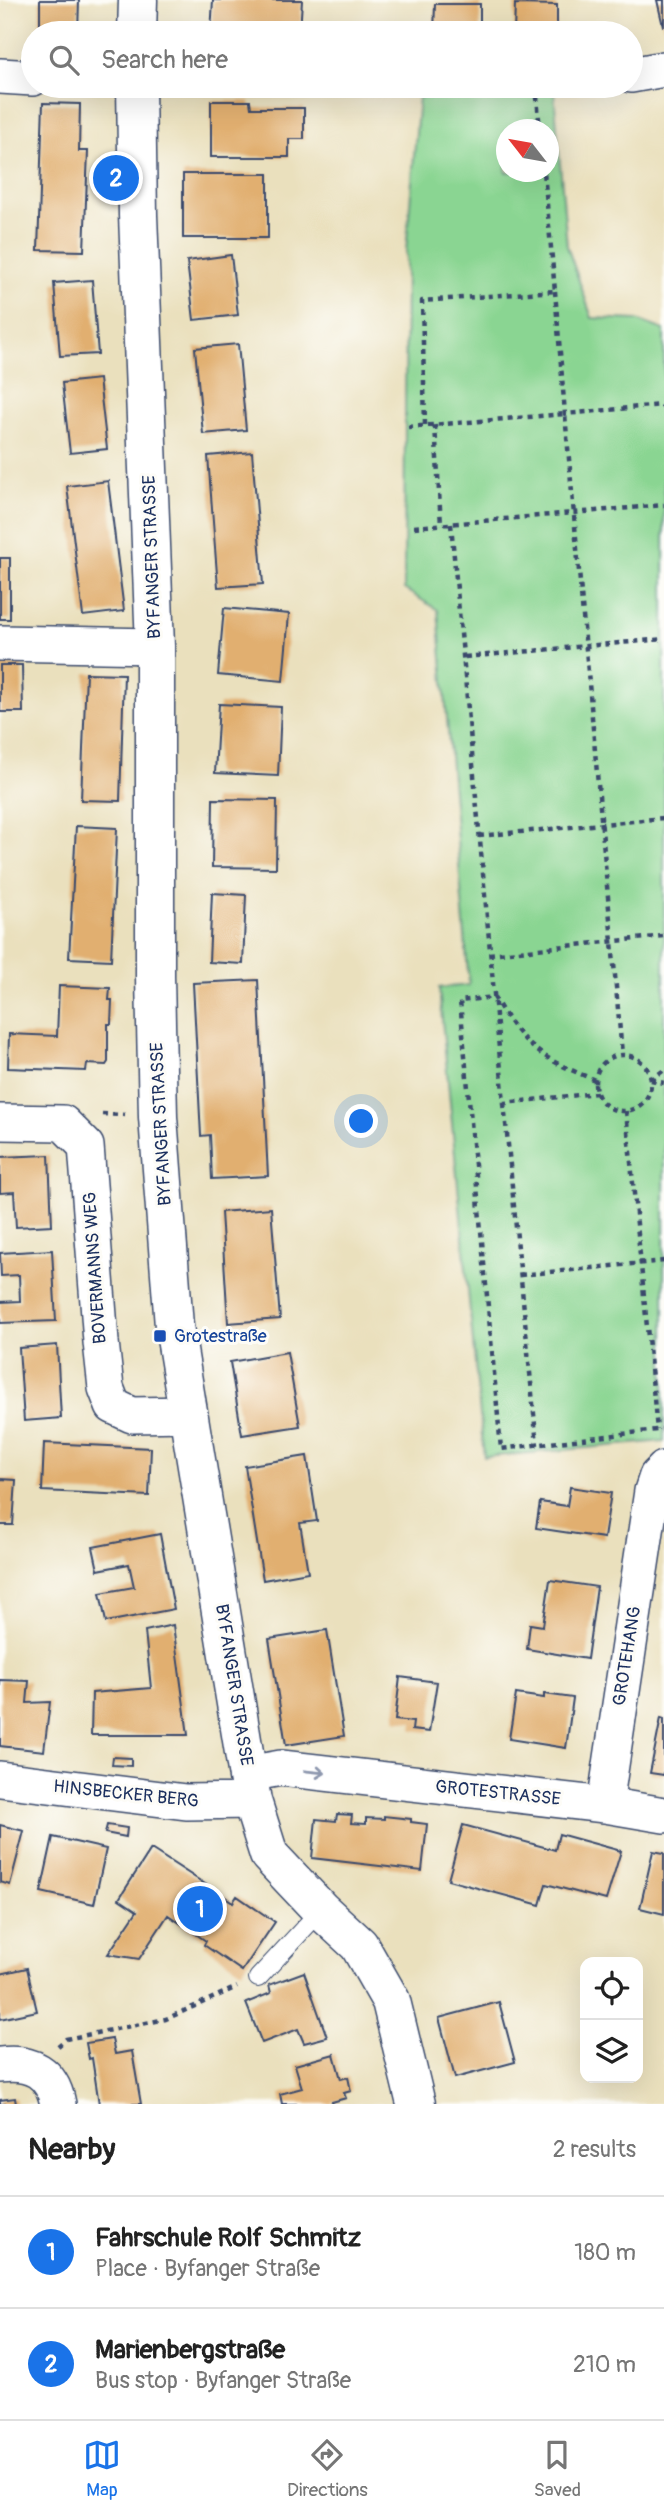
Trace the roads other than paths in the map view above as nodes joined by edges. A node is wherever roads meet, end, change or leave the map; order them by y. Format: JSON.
{"nodes":[{"id":1,"x":138,"y":0,"type":"edge"},
{"id":2,"x":137,"y":21,"type":"edge"},
{"id":3,"x":664,"y":69,"type":"edge"},
{"id":4,"x":643,"y":73,"type":"edge"},
{"id":5,"x":0,"y":76,"type":"edge"},
{"id":6,"x":21,"y":77,"type":"edge"},
{"id":7,"x":136,"y":98,"type":"edge"},
{"id":8,"x":0,"y":643,"type":"edge"},
{"id":9,"x":155,"y":646,"type":"junction"},
{"id":10,"x":0,"y":1122,"type":"edge"},
{"id":11,"x":189,"y":1415,"type":"junction"},
{"id":12,"x":664,"y":1469,"type":"edge"},
{"id":13,"x":0,"y":1779,"type":"edge"},
{"id":14,"x":250,"y":1788,"type":"junction"},
{"id":15,"x":605,"y":1805,"type":"junction"},
{"id":16,"x":664,"y":1815,"type":"edge"},
{"id":17,"x":321,"y":1910,"type":"junction"},
{"id":18,"x":258,"y":1978,"type":"road end"},
{"id":19,"x":17,"y":2066,"type":"edge"},
{"id":20,"x":58,"y":2104,"type":"edge"},
{"id":21,"x":416,"y":2104,"type":"edge"}],
"edges":[{"from":1,"to":2,"type":"street"},
{"from":3,"to":4,"type":"street"},
{"from":5,"to":6,"type":"street"},
{"from":7,"to":9,"type":"street","name":"BYFANGER STRASSE"},
{"from":8,"to":9,"type":"street"},
{"from":9,"to":11,"type":"street","name":"BYFANGER STRASSE"},
{"from":10,"to":11,"type":"street","name":"BOVERMANNS WEG"},
{"from":11,"to":14,"type":"street","name":"BYFANGER STRASSE"},
{"from":12,"to":15,"type":"street","name":"GROTEHANG"},
{"from":13,"to":14,"type":"street","name":"HINSBECKER BERG"},
{"from":14,"to":15,"type":"street","name":"GROTESTRASSE","one_way":true},
{"from":14,"to":17,"type":"street","name":"BYFANGER STRASSE"},
{"from":15,"to":16,"type":"street","name":"GROTESTRASSE"},
{"from":17,"to":18,"type":"lane"},
{"from":17,"to":21,"type":"street","name":"BYFANGER STRASSE"},
{"from":19,"to":20,"type":"street"}]}
